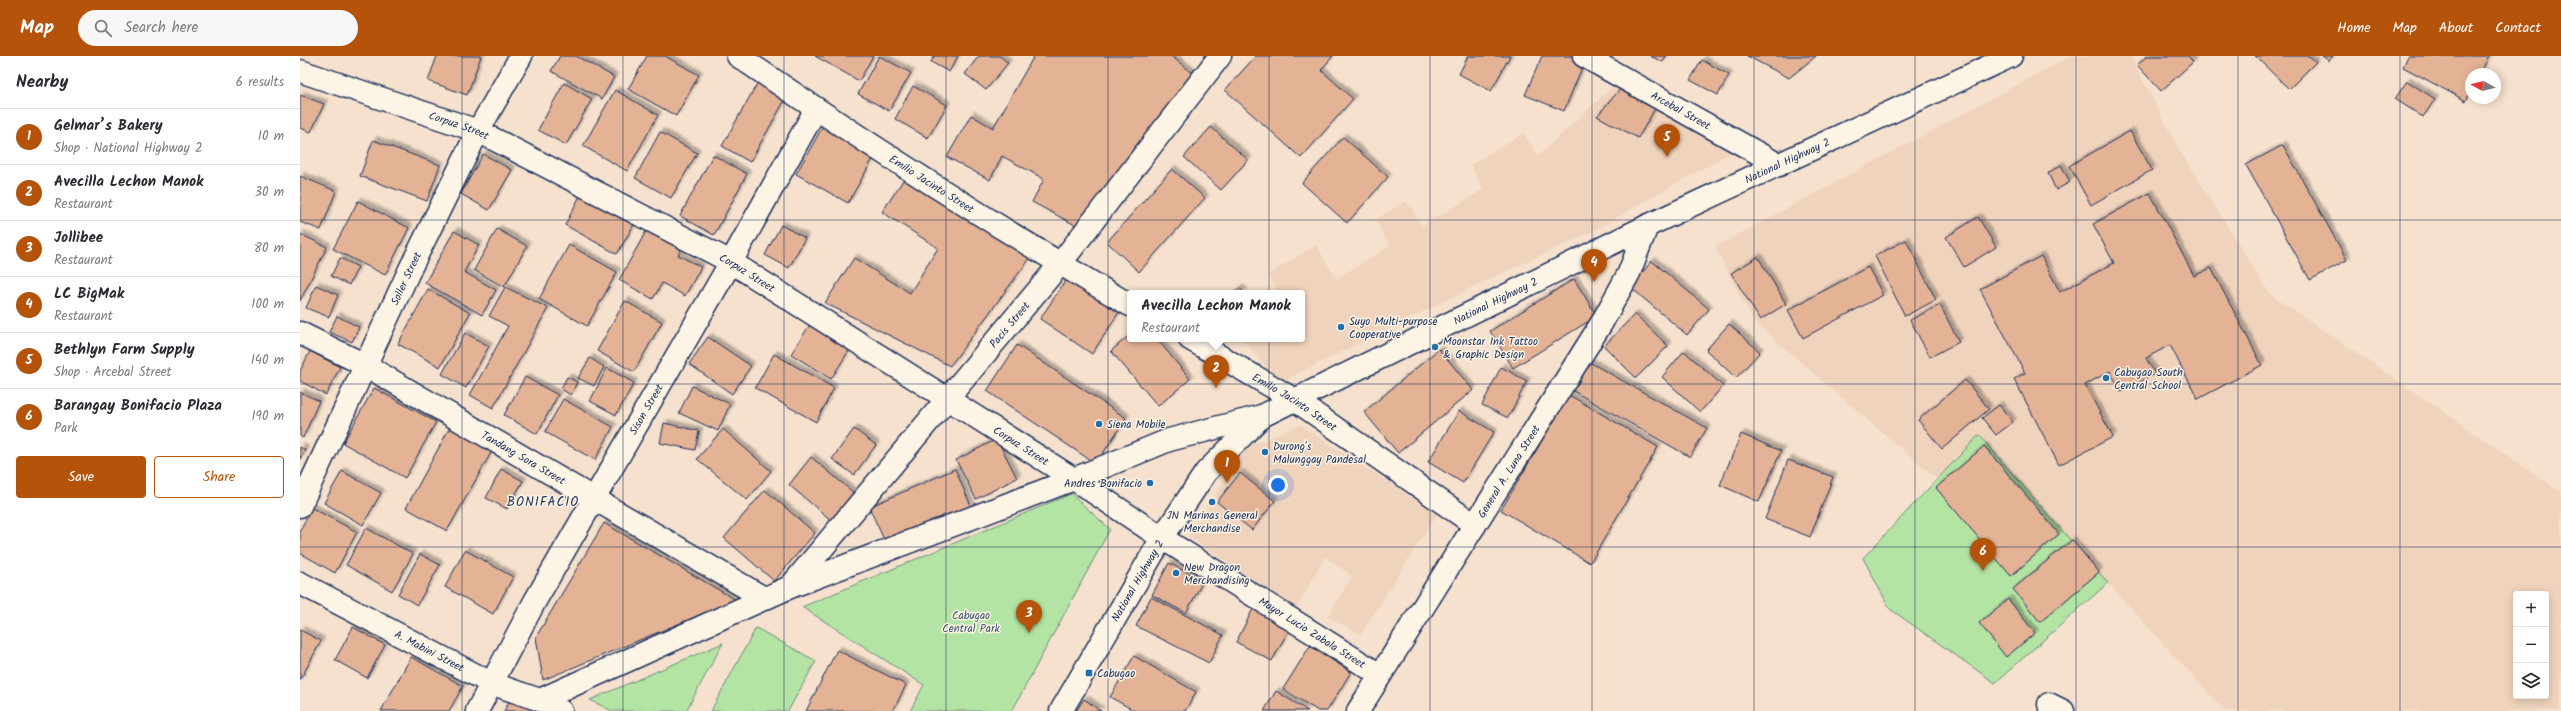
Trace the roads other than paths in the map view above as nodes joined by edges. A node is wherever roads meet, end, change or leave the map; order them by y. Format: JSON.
{"nodes":[{"id":1,"x":521,"y":56,"type":"edge"},
{"id":2,"x":738,"y":56,"type":"edge"},
{"id":3,"x":1220,"y":56,"type":"edge"},
{"id":4,"x":1584,"y":56,"type":"edge"},
{"id":5,"x":2011,"y":56,"type":"edge"},
{"id":6,"x":300,"y":71,"type":"edge"},
{"id":7,"x":816,"y":108,"type":"junction"},
{"id":8,"x":478,"y":131,"type":"junction"},
{"id":9,"x":1779,"y":165,"type":"junction"},
{"id":10,"x":1647,"y":226,"type":"junction"},
{"id":11,"x":731,"y":262,"type":"junction"},
{"id":12,"x":1060,"y":264,"type":"junction"},
{"id":13,"x":1127,"y":302,"type":"edge"},
{"id":14,"x":300,"y":333,"type":"edge"},
{"id":15,"x":1195,"y":342,"type":"edge"},
{"id":16,"x":365,"y":365,"type":"junction"},
{"id":17,"x":946,"y":399,"type":"junction"},
{"id":18,"x":1295,"y":400,"type":"junction"},
{"id":19,"x":1262,"y":416,"type":"junction"},
{"id":20,"x":1074,"y":480,"type":"junction"},
{"id":21,"x":596,"y":500,"type":"junction"},
{"id":22,"x":300,"y":506,"type":"edge"},
{"id":23,"x":1475,"y":525,"type":"junction"},
{"id":24,"x":1162,"y":538,"type":"junction"},
{"id":25,"x":300,"y":584,"type":"edge"},
{"id":26,"x":790,"y":587,"type":"junction"},
{"id":27,"x":764,"y":598,"type":"junction"},
{"id":28,"x":1380,"y":675,"type":"junction"},
{"id":29,"x":493,"y":684,"type":"junction"},
{"id":30,"x":540,"y":700,"type":"junction"},
{"id":31,"x":477,"y":711,"type":"edge"},
{"id":32,"x":561,"y":711,"type":"edge"},
{"id":33,"x":1061,"y":711,"type":"edge"},
{"id":34,"x":1358,"y":711,"type":"edge"}],
"edges":[{"from":1,"to":8,"type":"main road","name":"Soller Street"},
{"from":2,"to":7,"type":"main road","name":"Emilio Jacinto Street"},
{"from":3,"to":12,"type":"main road","name":"Pacis Street"},
{"from":4,"to":9,"type":"main road","name":"Arcebal Street"},
{"from":5,"to":9,"type":"main road","name":"National Highway 2"},
{"from":6,"to":8,"type":"main road","name":"Corpuz Street"},
{"from":7,"to":11,"type":"main road","name":"Sison Street"},
{"from":7,"to":12,"type":"main road","name":"Emilio Jacinto Street"},
{"from":8,"to":11,"type":"main road","name":"Corpuz Street"},
{"from":8,"to":16,"type":"main road","name":"Soller Street"},
{"from":9,"to":10,"type":"main road","name":"National Highway 2"},
{"from":10,"to":18,"type":"main road","name":"National Highway 2"},
{"from":10,"to":23,"type":"main road","name":"General A. Luna Street"},
{"from":11,"to":17,"type":"main road","name":"Corpuz Street"},
{"from":11,"to":21,"type":"main road","name":"Sison Street"},
{"from":12,"to":13,"type":"main road","name":"Emilio Jacinto Street"},
{"from":12,"to":17,"type":"main road","name":"Pacis Street"},
{"from":14,"to":16,"type":"main road","name":"Tandang Sora Street"},
{"from":15,"to":18,"type":"main road","name":"Emilio Jacinto Street"},
{"from":16,"to":21,"type":"main road","name":"Tandang Sora Street"},
{"from":16,"to":22,"type":"main road","name":"Soller Street"},
{"from":17,"to":20,"type":"main road","name":"Corpuz Street"},
{"from":17,"to":26,"type":"main road","name":"Pacis Street"},
{"from":18,"to":19,"type":"main road","name":"National Highway 2"},
{"from":18,"to":23,"type":"main road","name":"Emilio Jacinto Street"},
{"from":19,"to":20,"type":"main road"},
{"from":19,"to":24,"type":"main road","name":"National Highway 2"},
{"from":20,"to":24,"type":"main road","name":"Corpuz Street"},
{"from":20,"to":26,"type":"main road"},
{"from":21,"to":27,"type":"main road","name":"Tandang Sora Street"},
{"from":21,"to":29,"type":"main road","name":"Sison Street"},
{"from":23,"to":28,"type":"main road","name":"General A. Luna Street"},
{"from":24,"to":28,"type":"main road","name":"Mayor Lucio Zabala Street"},
{"from":24,"to":33,"type":"main road","name":"National Highway 2"},
{"from":25,"to":29,"type":"main road","name":"A. Mabini Street"},
{"from":26,"to":27,"type":"main road"},
{"from":27,"to":30,"type":"main road"},
{"from":28,"to":34,"type":"main road","name":"General A. Luna Street"},
{"from":29,"to":30,"type":"main road","name":"A. Mabini Street"},
{"from":29,"to":31,"type":"main road","name":"Sison Street"},
{"from":30,"to":32,"type":"main road","name":"A. Mabini Street"}]}
